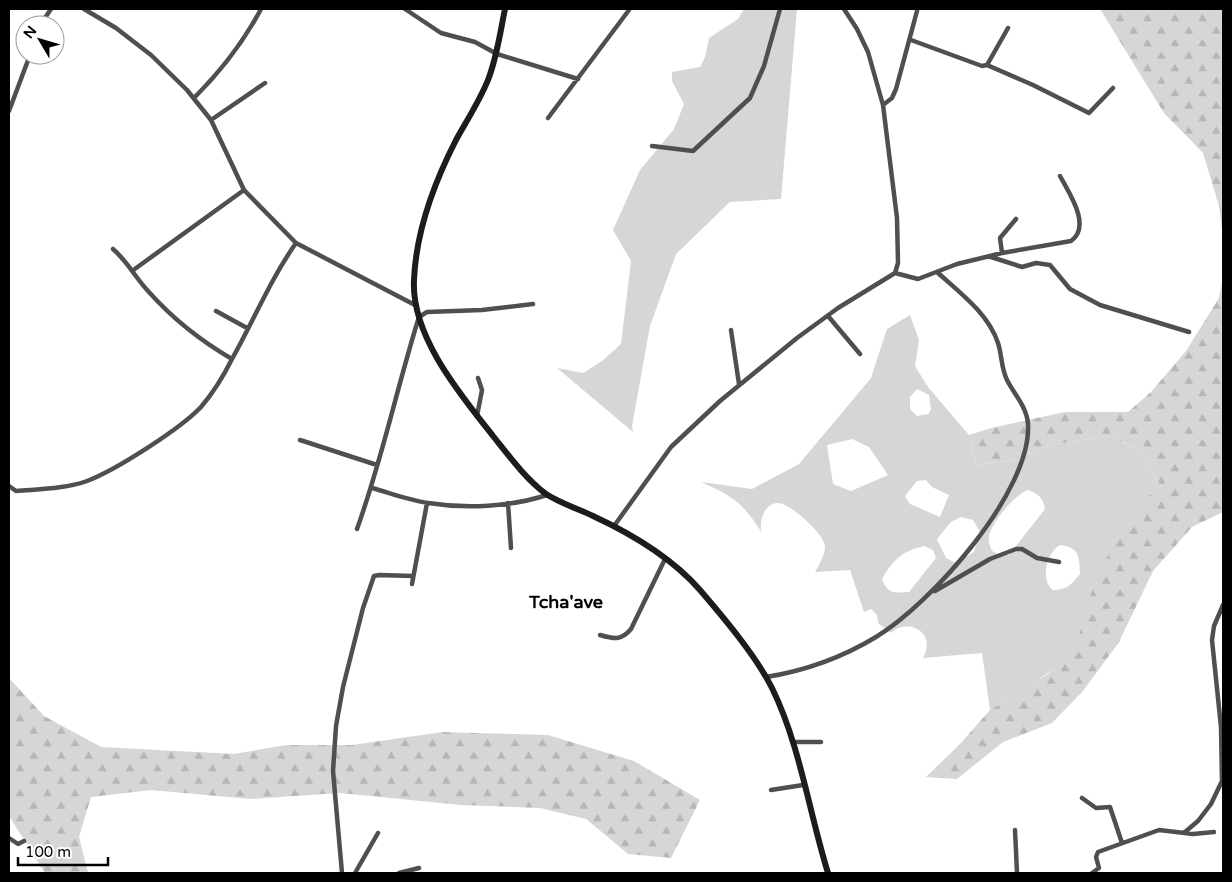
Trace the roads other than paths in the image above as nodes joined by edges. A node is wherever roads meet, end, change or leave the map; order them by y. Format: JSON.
{"nodes":[{"id":1,"x":84,"y":9,"type":"edge"},
{"id":2,"x":261,"y":9,"type":"edge"},
{"id":3,"x":405,"y":9,"type":"edge"},
{"id":4,"x":505,"y":9,"type":"edge"},
{"id":5,"x":780,"y":9,"type":"edge"},
{"id":6,"x":844,"y":9,"type":"edge"},
{"id":7,"x":629,"y":10,"type":"dead end"},
{"id":8,"x":917,"y":11,"type":"dead end"},
{"id":9,"x":1008,"y":28,"type":"dead end"},
{"id":10,"x":911,"y":40,"type":"junction"},
{"id":11,"x":497,"y":54,"type":"junction"},
{"id":12,"x":26,"y":65,"type":"edge"},
{"id":13,"x":987,"y":66,"type":"junction"},
{"id":14,"x":578,"y":79,"type":"junction"},
{"id":15,"x":264,"y":83,"type":"dead end"},
{"id":16,"x":1112,"y":88,"type":"dead end"},
{"id":17,"x":194,"y":98,"type":"junction"},
{"id":18,"x":883,"y":105,"type":"junction"},
{"id":19,"x":9,"y":111,"type":"edge"},
{"id":20,"x":548,"y":118,"type":"dead end"},
{"id":21,"x":211,"y":120,"type":"junction"},
{"id":22,"x":652,"y":146,"type":"dead end"},
{"id":23,"x":1060,"y":176,"type":"dead end"},
{"id":24,"x":244,"y":190,"type":"junction"},
{"id":25,"x":1016,"y":219,"type":"dead end"},
{"id":26,"x":296,"y":243,"type":"junction"},
{"id":27,"x":113,"y":249,"type":"dead end"},
{"id":28,"x":1002,"y":253,"type":"junction"},
{"id":29,"x":990,"y":256,"type":"junction"},
{"id":30,"x":132,"y":271,"type":"junction"},
{"id":31,"x":937,"y":272,"type":"junction"},
{"id":32,"x":895,"y":273,"type":"junction"},
{"id":33,"x":532,"y":304,"type":"dead end"},
{"id":34,"x":415,"y":305,"type":"junction"},
{"id":35,"x":216,"y":311,"type":"dead end"},
{"id":36,"x":828,"y":316,"type":"junction"},
{"id":37,"x":419,"y":317,"type":"junction"},
{"id":38,"x":247,"y":328,"type":"junction"},
{"id":39,"x":731,"y":330,"type":"dead end"},
{"id":40,"x":1189,"y":332,"type":"dead end"},
{"id":41,"x":860,"y":354,"type":"dead end"},
{"id":42,"x":232,"y":359,"type":"junction"},
{"id":43,"x":478,"y":378,"type":"dead end"},
{"id":44,"x":738,"y":384,"type":"junction"},
{"id":45,"x":477,"y":416,"type":"junction"},
{"id":46,"x":300,"y":440,"type":"dead end"},
{"id":47,"x":377,"y":465,"type":"junction"},
{"id":48,"x":9,"y":486,"type":"edge"},
{"id":49,"x":372,"y":488,"type":"junction"},
{"id":50,"x":547,"y":494,"type":"junction"},
{"id":51,"x":428,"y":503,"type":"junction"},
{"id":52,"x":508,"y":503,"type":"junction"},
{"id":53,"x":614,"y":526,"type":"junction"},
{"id":54,"x":357,"y":529,"type":"dead end"},
{"id":55,"x":512,"y":548,"type":"dead end"},
{"id":56,"x":665,"y":559,"type":"junction"},
{"id":57,"x":1059,"y":562,"type":"dead end"},
{"id":58,"x":413,"y":576,"type":"junction"},
{"id":59,"x":412,"y":584,"type":"dead end"},
{"id":60,"x":930,"y":594,"type":"junction"},
{"id":61,"x":1223,"y":605,"type":"edge"},
{"id":62,"x":600,"y":636,"type":"dead end"},
{"id":63,"x":766,"y":677,"type":"junction"},
{"id":64,"x":1222,"y":728,"type":"edge"},
{"id":65,"x":793,"y":742,"type":"junction"},
{"id":66,"x":821,"y":742,"type":"dead end"},
{"id":67,"x":803,"y":785,"type":"junction"},
{"id":68,"x":771,"y":790,"type":"dead end"},
{"id":69,"x":1221,"y":790,"type":"edge"},
{"id":70,"x":1082,"y":798,"type":"dead end"},
{"id":71,"x":1014,"y":830,"type":"dead end"},
{"id":72,"x":1185,"y":832,"type":"junction"},
{"id":73,"x":1214,"y":832,"type":"dead end"},
{"id":74,"x":378,"y":833,"type":"dead end"},
{"id":75,"x":9,"y":838,"type":"edge"},
{"id":76,"x":24,"y":841,"type":"dead end"},
{"id":77,"x":1122,"y":843,"type":"junction"},
{"id":78,"x":419,"y":868,"type":"dead end"},
{"id":79,"x":342,"y":873,"type":"edge"},
{"id":80,"x":355,"y":873,"type":"edge"},
{"id":81,"x":399,"y":873,"type":"edge"},
{"id":82,"x":828,"y":873,"type":"edge"},
{"id":83,"x":1017,"y":873,"type":"edge"},
{"id":84,"x":1092,"y":873,"type":"edge"}],
"edges":[{"from":1,"to":17,"type":"street"},
{"from":2,"to":17,"type":"street"},
{"from":3,"to":11,"type":"street"},
{"from":4,"to":11,"type":"street"},
{"from":5,"to":22,"type":"street"},
{"from":6,"to":18,"type":"street"},
{"from":7,"to":14,"type":"street"},
{"from":8,"to":10,"type":"street"},
{"from":9,"to":13,"type":"street"},
{"from":10,"to":13,"type":"street"},
{"from":10,"to":18,"type":"street"},
{"from":11,"to":14,"type":"street"},
{"from":11,"to":34,"type":"street"},
{"from":12,"to":19,"type":"street"},
{"from":13,"to":16,"type":"street"},
{"from":14,"to":20,"type":"street"},
{"from":15,"to":21,"type":"street"},
{"from":17,"to":21,"type":"street"},
{"from":18,"to":32,"type":"street"},
{"from":21,"to":24,"type":"street"},
{"from":23,"to":28,"type":"street"},
{"from":24,"to":26,"type":"street"},
{"from":24,"to":30,"type":"street"},
{"from":25,"to":28,"type":"street"},
{"from":26,"to":34,"type":"street"},
{"from":26,"to":38,"type":"street"},
{"from":27,"to":30,"type":"street"},
{"from":28,"to":29,"type":"street"},
{"from":29,"to":31,"type":"street"},
{"from":29,"to":40,"type":"street"},
{"from":30,"to":42,"type":"street"},
{"from":31,"to":32,"type":"street"},
{"from":31,"to":60,"type":"street"},
{"from":32,"to":36,"type":"street"},
{"from":33,"to":37,"type":"street"},
{"from":34,"to":37,"type":"street"},
{"from":35,"to":38,"type":"street"},
{"from":36,"to":41,"type":"street"},
{"from":36,"to":44,"type":"street"},
{"from":37,"to":45,"type":"street"},
{"from":37,"to":47,"type":"street"},
{"from":38,"to":42,"type":"street"},
{"from":39,"to":44,"type":"street"},
{"from":42,"to":48,"type":"street"},
{"from":43,"to":45,"type":"street"},
{"from":44,"to":53,"type":"street"},
{"from":45,"to":50,"type":"street"},
{"from":46,"to":47,"type":"street"},
{"from":47,"to":49,"type":"street"},
{"from":49,"to":51,"type":"street"},
{"from":49,"to":54,"type":"street"},
{"from":50,"to":52,"type":"street"},
{"from":50,"to":53,"type":"street"},
{"from":51,"to":52,"type":"street"},
{"from":51,"to":58,"type":"street"},
{"from":52,"to":55,"type":"street"},
{"from":53,"to":56,"type":"street"},
{"from":56,"to":62,"type":"street"},
{"from":56,"to":63,"type":"street"},
{"from":57,"to":60,"type":"street"},
{"from":58,"to":59,"type":"street"},
{"from":58,"to":79,"type":"street"},
{"from":60,"to":63,"type":"street"},
{"from":61,"to":64,"type":"street"},
{"from":63,"to":65,"type":"street"},
{"from":64,"to":69,"type":"street"},
{"from":65,"to":66,"type":"street"},
{"from":65,"to":67,"type":"street"},
{"from":67,"to":68,"type":"street"},
{"from":67,"to":82,"type":"street"},
{"from":69,"to":72,"type":"street"},
{"from":70,"to":77,"type":"street"},
{"from":71,"to":83,"type":"street"},
{"from":72,"to":73,"type":"street"},
{"from":72,"to":77,"type":"street"},
{"from":74,"to":80,"type":"street"},
{"from":75,"to":76,"type":"street"},
{"from":77,"to":84,"type":"street"},
{"from":78,"to":81,"type":"street"}]}
